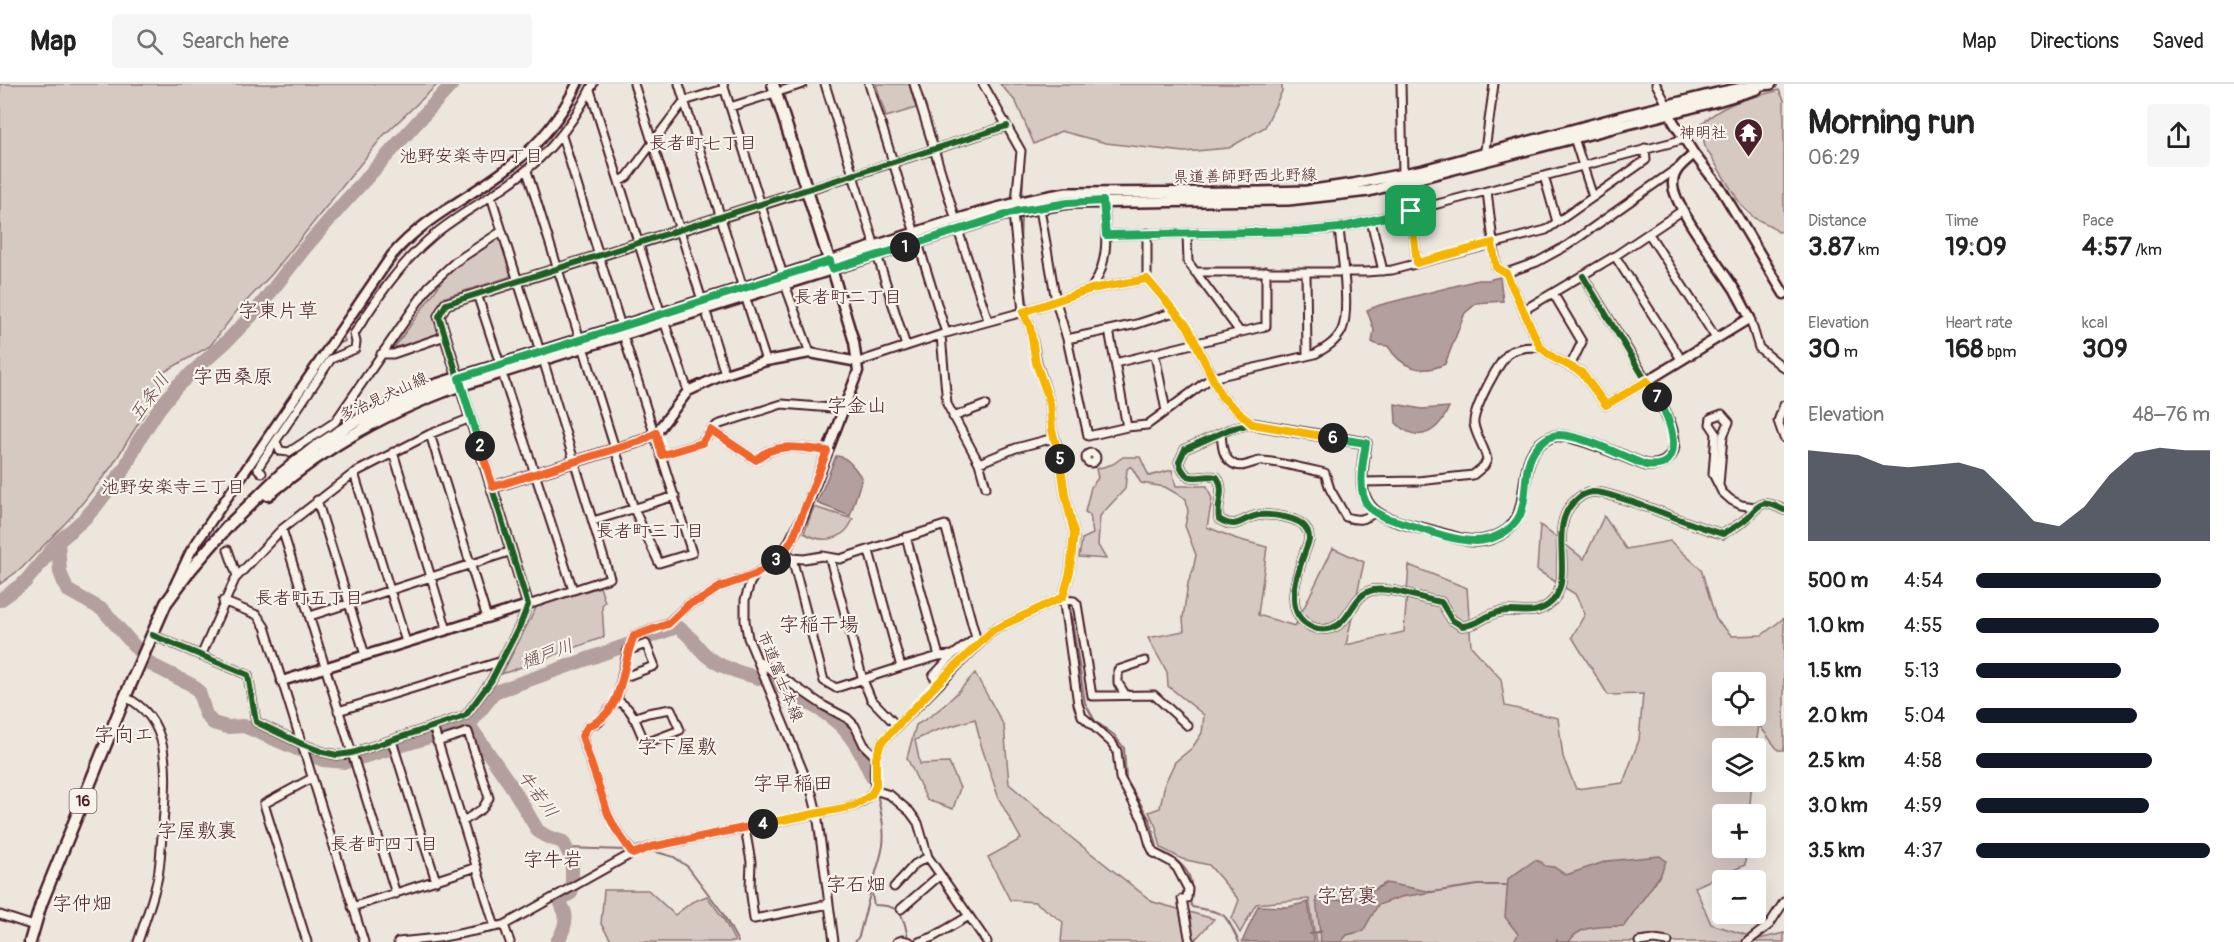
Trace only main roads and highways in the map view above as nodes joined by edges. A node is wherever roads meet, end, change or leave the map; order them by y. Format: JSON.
{"nodes":[{"id":1,"x":1769,"y":84,"type":"edge"},
{"id":2,"x":774,"y":88,"type":"edge"},
{"id":3,"x":1669,"y":109,"type":"junction"},
{"id":4,"x":1484,"y":158,"type":"junction"},
{"id":5,"x":1103,"y":197,"type":"junction"},
{"id":6,"x":1019,"y":206,"type":"junction"},
{"id":7,"x":831,"y":265,"type":"junction"},
{"id":8,"x":223,"y":543,"type":"junction"},
{"id":9,"x":158,"y":622,"type":"junction"},
{"id":10,"x":30,"y":942,"type":"edge"}],
"edges":[{"from":1,"to":3,"type":"main road","name":"県道善師野西北野線"},
{"from":2,"to":7,"type":"main road"},
{"from":3,"to":4,"type":"main road","name":"県道善師野西北野線"},
{"from":3,"to":4,"type":"main road","name":"県道善師野西北野線"},
{"from":4,"to":5,"type":"main road","name":"県道善師野西北野線"},
{"from":4,"to":5,"type":"main road","name":"県道善師野西北野線"},
{"from":5,"to":6,"type":"main road","name":"県道善師野西北野線"},
{"from":6,"to":7,"type":"main road","name":"県道善師野西北野線"},
{"from":6,"to":7,"type":"main road","name":"県道善師野西北野線"},
{"from":7,"to":8,"type":"main road","name":"多治見犬山線","number":"16"},
{"from":8,"to":9,"type":"main road","name":"多治見犬山線","number":"16"},
{"from":8,"to":9,"type":"main road","name":"多治見犬山線","number":"16"},
{"from":9,"to":10,"type":"main road","name":"多治見犬山線","number":"16"}]}
